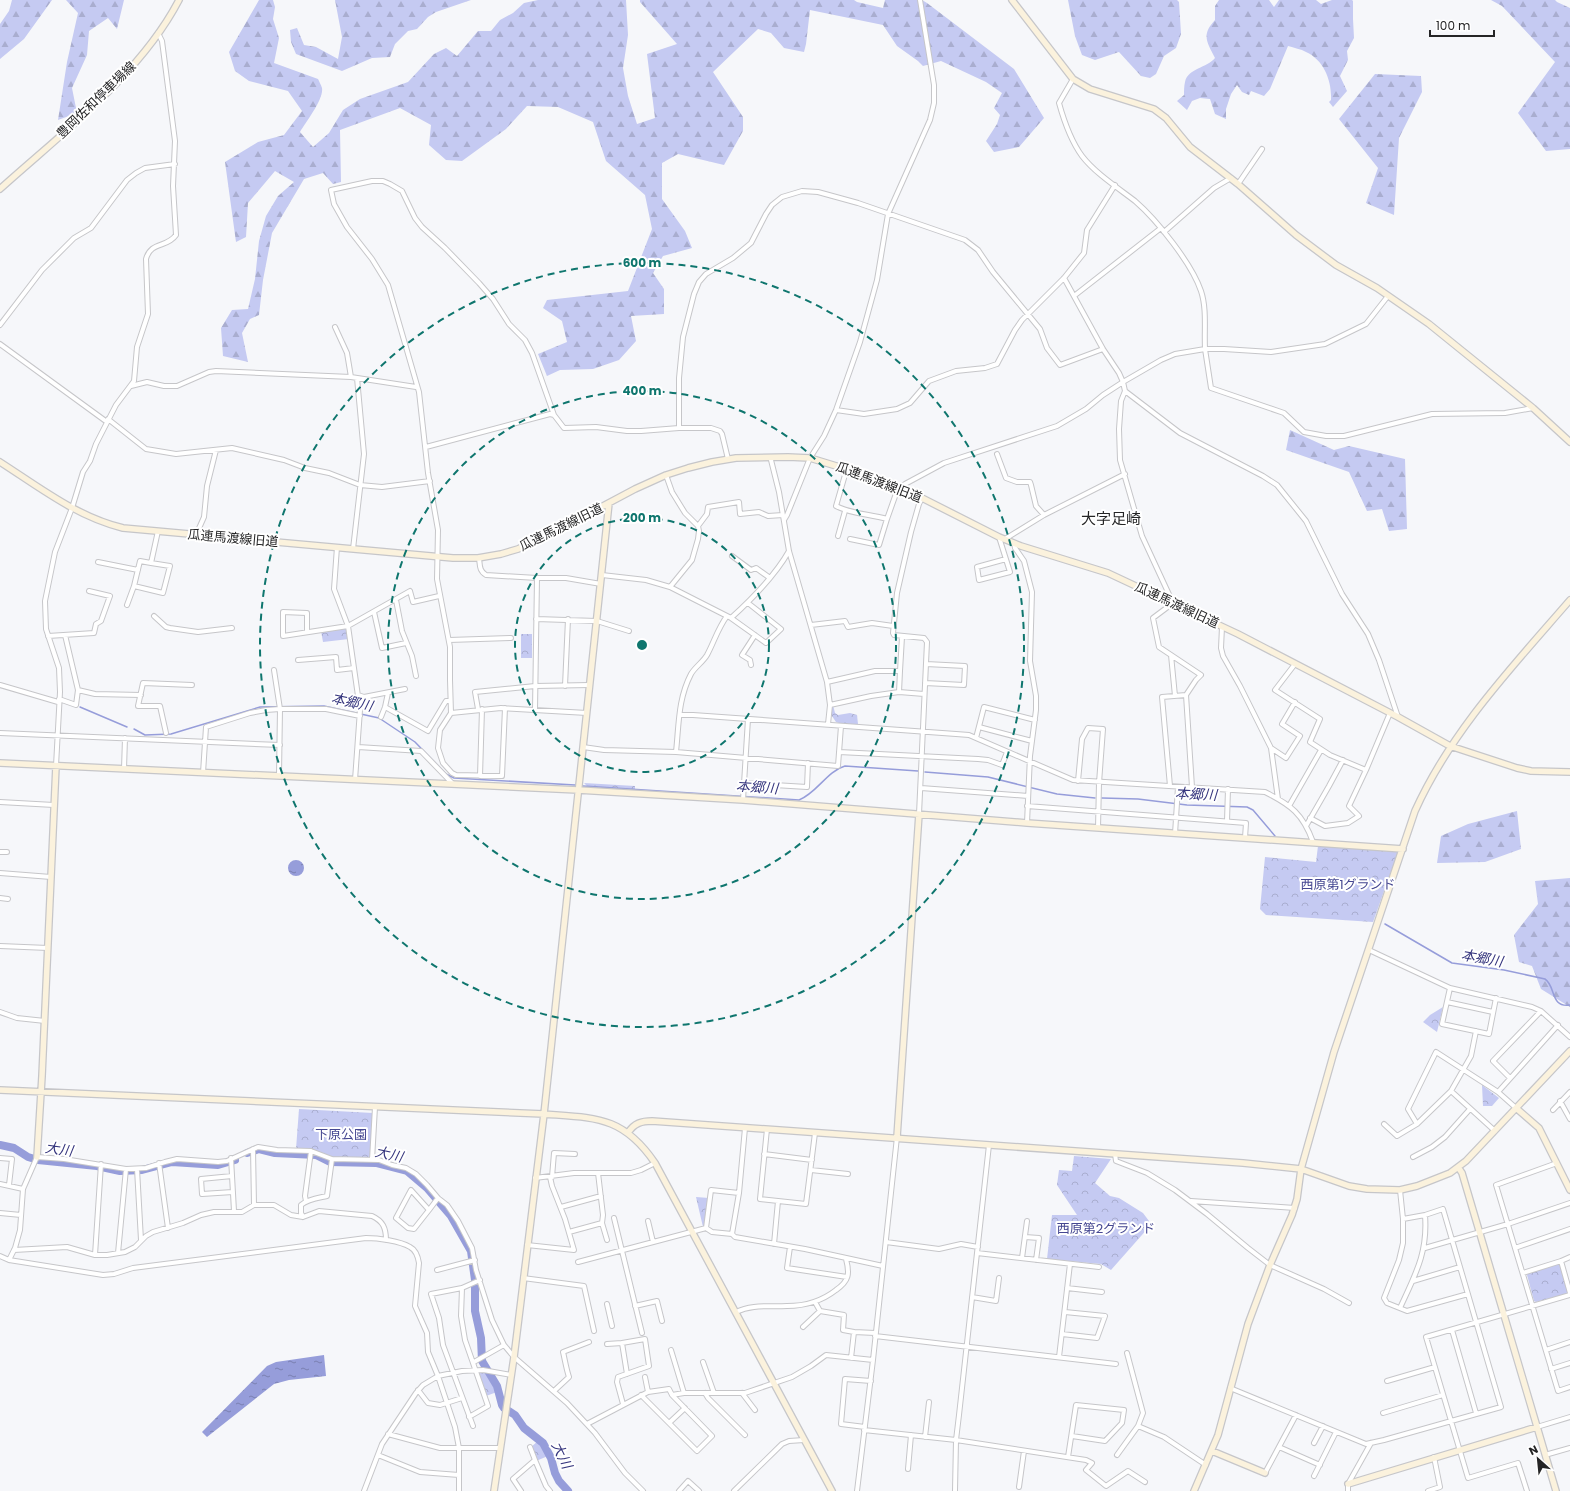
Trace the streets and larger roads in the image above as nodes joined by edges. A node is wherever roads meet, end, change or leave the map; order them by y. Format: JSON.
{"nodes":[{"id":1,"x":179,"y":0,"type":"edge"},
{"id":2,"x":920,"y":0,"type":"edge"},
{"id":3,"x":1012,"y":0,"type":"edge"},
{"id":4,"x":158,"y":34,"type":"junction"},
{"id":5,"x":1073,"y":79,"type":"junction"},
{"id":6,"x":1262,"y":149,"type":"dead end"},
{"id":7,"x":175,"y":164,"type":"junction"},
{"id":8,"x":1231,"y":178,"type":"junction"},
{"id":9,"x":1238,"y":184,"type":"junction"},
{"id":10,"x":1115,"y":185,"type":"junction"},
{"id":11,"x":0,"y":189,"type":"edge"},
{"id":12,"x":888,"y":214,"type":"junction"},
{"id":13,"x":1161,"y":228,"type":"junction"},
{"id":14,"x":1164,"y":232,"type":"junction"},
{"id":15,"x":1064,"y":278,"type":"junction"},
{"id":16,"x":1074,"y":296,"type":"junction"},
{"id":17,"x":1388,"y":296,"type":"junction"},
{"id":18,"x":1028,"y":314,"type":"junction"},
{"id":19,"x":0,"y":325,"type":"edge"},
{"id":20,"x":335,"y":327,"type":"dead end"},
{"id":21,"x":0,"y":344,"type":"edge"},
{"id":22,"x":1205,"y":349,"type":"junction"},
{"id":23,"x":1103,"y":350,"type":"junction"},
{"id":24,"x":351,"y":377,"type":"junction"},
{"id":25,"x":357,"y":378,"type":"junction"},
{"id":26,"x":1123,"y":382,"type":"junction"},
{"id":27,"x":131,"y":386,"type":"junction"},
{"id":28,"x":416,"y":386,"type":"junction"},
{"id":29,"x":1125,"y":391,"type":"junction"},
{"id":30,"x":1533,"y":408,"type":"junction"},
{"id":31,"x":836,"y":410,"type":"junction"},
{"id":32,"x":554,"y":415,"type":"junction"},
{"id":33,"x":108,"y":420,"type":"junction"},
{"id":34,"x":679,"y":428,"type":"junction"},
{"id":35,"x":1570,"y":442,"type":"edge"},
{"id":36,"x":426,"y":447,"type":"junction"},
{"id":37,"x":216,"y":450,"type":"junction"},
{"id":38,"x":997,"y":454,"type":"dead end"},
{"id":39,"x":772,"y":457,"type":"junction"},
{"id":40,"x":810,"y":458,"type":"junction"},
{"id":41,"x":728,"y":459,"type":"junction"},
{"id":42,"x":0,"y":462,"type":"edge"},
{"id":43,"x":847,"y":468,"type":"junction"},
{"id":44,"x":1125,"y":474,"type":"junction"},
{"id":45,"x":666,"y":475,"type":"junction"},
{"id":46,"x":430,"y":482,"type":"junction"},
{"id":47,"x":360,"y":485,"type":"junction"},
{"id":48,"x":898,"y":488,"type":"junction"},
{"id":49,"x":922,"y":498,"type":"junction"},
{"id":50,"x":609,"y":503,"type":"junction"},
{"id":51,"x":72,"y":508,"type":"junction"},
{"id":52,"x":845,"y":511,"type":"junction"},
{"id":53,"x":1044,"y":515,"type":"junction"},
{"id":54,"x":783,"y":518,"type":"junction"},
{"id":55,"x":887,"y":519,"type":"junction"},
{"id":56,"x":698,"y":526,"type":"junction"},
{"id":57,"x":158,"y":531,"type":"junction"},
{"id":58,"x":196,"y":535,"type":"junction"},
{"id":59,"x":838,"y":536,"type":"dead end"},
{"id":60,"x":1002,"y":538,"type":"junction"},
{"id":61,"x":850,"y":539,"type":"dead end"},
{"id":62,"x":1014,"y":543,"type":"junction"},
{"id":63,"x":337,"y":547,"type":"junction"},
{"id":64,"x":353,"y":549,"type":"junction"},
{"id":65,"x":789,"y":550,"type":"junction"},
{"id":66,"x":732,"y":556,"type":"dead end"},
{"id":67,"x":437,"y":557,"type":"junction"},
{"id":68,"x":479,"y":558,"type":"junction"},
{"id":69,"x":1006,"y":559,"type":"junction"},
{"id":70,"x":98,"y":562,"type":"dead end"},
{"id":71,"x":151,"y":563,"type":"junction"},
{"id":72,"x":138,"y":570,"type":"junction"},
{"id":73,"x":602,"y":575,"type":"junction"},
{"id":74,"x":537,"y":578,"type":"junction"},
{"id":75,"x":770,"y":578,"type":"junction"},
{"id":76,"x":601,"y":584,"type":"junction"},
{"id":77,"x":134,"y":586,"type":"junction"},
{"id":78,"x":670,"y":587,"type":"junction"},
{"id":79,"x":89,"y":592,"type":"dead end"},
{"id":80,"x":439,"y":596,"type":"junction"},
{"id":81,"x":396,"y":600,"type":"junction"},
{"id":82,"x":1570,"y":600,"type":"edge"},
{"id":83,"x":748,"y":603,"type":"junction"},
{"id":84,"x":1173,"y":603,"type":"junction"},
{"id":85,"x":128,"y":605,"type":"dead end"},
{"id":86,"x":374,"y":612,"type":"junction"},
{"id":87,"x":154,"y":616,"type":"dead end"},
{"id":88,"x":729,"y":617,"type":"junction"},
{"id":89,"x":536,"y":619,"type":"junction"},
{"id":90,"x":568,"y":619,"type":"junction"},
{"id":91,"x":597,"y":621,"type":"junction"},
{"id":92,"x":811,"y":625,"type":"junction"},
{"id":93,"x":348,"y":626,"type":"junction"},
{"id":94,"x":893,"y":626,"type":"junction"},
{"id":95,"x":1222,"y":627,"type":"junction"},
{"id":96,"x":232,"y":628,"type":"dead end"},
{"id":97,"x":630,"y":631,"type":"dead end"},
{"id":98,"x":307,"y":632,"type":"junction"},
{"id":99,"x":65,"y":635,"type":"junction"},
{"id":100,"x":756,"y":635,"type":"junction"},
{"id":101,"x":48,"y":636,"type":"junction"},
{"id":102,"x":902,"y":637,"type":"junction"},
{"id":103,"x":511,"y":638,"type":"dead end"},
{"id":104,"x":449,"y":640,"type":"junction"},
{"id":105,"x":406,"y":643,"type":"junction"},
{"id":106,"x":1171,"y":655,"type":"junction"},
{"id":107,"x":298,"y":660,"type":"dead end"},
{"id":108,"x":926,"y":664,"type":"junction"},
{"id":109,"x":1295,"y":664,"type":"junction"},
{"id":110,"x":751,"y":665,"type":"dead end"},
{"id":111,"x":354,"y":668,"type":"junction"},
{"id":112,"x":274,"y":670,"type":"dead end"},
{"id":113,"x":900,"y":671,"type":"junction"},
{"id":114,"x":416,"y":676,"type":"dead end"},
{"id":115,"x":827,"y":682,"type":"junction"},
{"id":116,"x":925,"y":683,"type":"junction"},
{"id":117,"x":0,"y":685,"type":"edge"},
{"id":118,"x":192,"y":685,"type":"dead end"},
{"id":119,"x":590,"y":685,"type":"junction"},
{"id":120,"x":535,"y":686,"type":"junction"},
{"id":121,"x":565,"y":686,"type":"junction"},
{"id":122,"x":78,"y":690,"type":"junction"},
{"id":123,"x":405,"y":690,"type":"dead end"},
{"id":124,"x":899,"y":692,"type":"junction"},
{"id":125,"x":388,"y":693,"type":"junction"},
{"id":126,"x":924,"y":694,"type":"junction"},
{"id":127,"x":141,"y":695,"type":"junction"},
{"id":128,"x":358,"y":695,"type":"junction"},
{"id":129,"x":1186,"y":695,"type":"junction"},
{"id":130,"x":1175,"y":696,"type":"junction"},
{"id":131,"x":58,"y":700,"type":"junction"},
{"id":132,"x":450,"y":700,"type":"junction"},
{"id":133,"x":1295,"y":702,"type":"junction"},
{"id":134,"x":830,"y":705,"type":"junction"},
{"id":135,"x":385,"y":707,"type":"junction"},
{"id":136,"x":505,"y":708,"type":"junction"},
{"id":137,"x":280,"y":709,"type":"junction"},
{"id":138,"x":480,"y":709,"type":"junction"},
{"id":139,"x":535,"y":710,"type":"junction"},
{"id":140,"x":451,"y":713,"type":"junction"},
{"id":141,"x":587,"y":713,"type":"junction"},
{"id":142,"x":1390,"y":713,"type":"junction"},
{"id":143,"x":680,"y":715,"type":"junction"},
{"id":144,"x":360,"y":716,"type":"junction"},
{"id":145,"x":381,"y":717,"type":"dead end"},
{"id":146,"x":1398,"y":717,"type":"junction"},
{"id":147,"x":748,"y":719,"type":"junction"},
{"id":148,"x":1035,"y":720,"type":"junction"},
{"id":149,"x":828,"y":724,"type":"junction"},
{"id":150,"x":841,"y":726,"type":"junction"},
{"id":151,"x":979,"y":727,"type":"junction"},
{"id":152,"x":924,"y":732,"type":"junction"},
{"id":153,"x":0,"y":733,"type":"edge"},
{"id":154,"x":166,"y":733,"type":"dead end"},
{"id":155,"x":57,"y":735,"type":"junction"},
{"id":156,"x":1300,"y":736,"type":"junction"},
{"id":157,"x":125,"y":738,"type":"junction"},
{"id":158,"x":976,"y":738,"type":"junction"},
{"id":159,"x":205,"y":742,"type":"junction"},
{"id":160,"x":1032,"y":742,"type":"junction"},
{"id":161,"x":1310,"y":742,"type":"junction"},
{"id":162,"x":280,"y":745,"type":"junction"},
{"id":163,"x":1450,"y":746,"type":"junction"},
{"id":164,"x":358,"y":747,"type":"junction"},
{"id":165,"x":583,"y":747,"type":"junction"},
{"id":166,"x":1270,"y":748,"type":"junction"},
{"id":167,"x":1321,"y":750,"type":"junction"},
{"id":168,"x":676,"y":752,"type":"junction"},
{"id":169,"x":839,"y":752,"type":"junction"},
{"id":170,"x":1007,"y":752,"type":"junction"},
{"id":171,"x":922,"y":757,"type":"junction"},
{"id":172,"x":745,"y":758,"type":"junction"},
{"id":173,"x":1343,"y":760,"type":"junction"},
{"id":174,"x":1030,"y":762,"type":"junction"},
{"id":175,"x":0,"y":763,"type":"edge"},
{"id":176,"x":808,"y":764,"type":"junction"},
{"id":177,"x":56,"y":766,"type":"junction"},
{"id":178,"x":124,"y":769,"type":"junction"},
{"id":179,"x":1366,"y":770,"type":"junction"},
{"id":180,"x":1570,"y":772,"type":"edge"},
{"id":181,"x":204,"y":773,"type":"junction"},
{"id":182,"x":452,"y":773,"type":"junction"},
{"id":183,"x":279,"y":775,"type":"junction"},
{"id":184,"x":480,"y":776,"type":"junction"},
{"id":185,"x":448,"y":779,"type":"junction"},
{"id":186,"x":356,"y":780,"type":"junction"},
{"id":187,"x":1078,"y":781,"type":"junction"},
{"id":188,"x":744,"y":783,"type":"junction"},
{"id":189,"x":1099,"y":783,"type":"junction"},
{"id":190,"x":453,"y":784,"type":"junction"},
{"id":191,"x":1170,"y":786,"type":"junction"},
{"id":192,"x":1178,"y":787,"type":"junction"},
{"id":193,"x":1192,"y":787,"type":"junction"},
{"id":194,"x":921,"y":788,"type":"junction"},
{"id":195,"x":1228,"y":789,"type":"junction"},
{"id":196,"x":578,"y":790,"type":"junction"},
{"id":197,"x":1028,"y":796,"type":"junction"},
{"id":198,"x":1278,"y":799,"type":"junction"},
{"id":199,"x":743,"y":800,"type":"junction"},
{"id":200,"x":0,"y":802,"type":"edge"},
{"id":201,"x":54,"y":805,"type":"junction"},
{"id":202,"x":1027,"y":806,"type":"junction"},
{"id":203,"x":1289,"y":806,"type":"junction"},
{"id":204,"x":1098,"y":812,"type":"junction"},
{"id":205,"x":919,"y":814,"type":"junction"},
{"id":206,"x":1176,"y":818,"type":"junction"},
{"id":207,"x":1310,"y":818,"type":"junction"},
{"id":208,"x":1227,"y":821,"type":"junction"},
{"id":209,"x":1027,"y":823,"type":"junction"},
{"id":210,"x":1306,"y":826,"type":"junction"},
{"id":211,"x":1098,"y":828,"type":"junction"},
{"id":212,"x":1175,"y":834,"type":"junction"},
{"id":213,"x":1246,"y":838,"type":"junction"},
{"id":214,"x":1313,"y":842,"type":"junction"},
{"id":215,"x":1403,"y":850,"type":"junction"},
{"id":216,"x":0,"y":852,"type":"edge"},
{"id":217,"x":7,"y":852,"type":"dead end"},
{"id":218,"x":0,"y":873,"type":"edge"},
{"id":219,"x":51,"y":877,"type":"junction"},
{"id":220,"x":0,"y":898,"type":"edge"},
{"id":221,"x":8,"y":899,"type":"dead end"},
{"id":222,"x":0,"y":946,"type":"edge"},
{"id":223,"x":48,"y":948,"type":"junction"},
{"id":224,"x":1369,"y":950,"type":"junction"},
{"id":225,"x":1450,"y":988,"type":"junction"},
{"id":226,"x":1496,"y":998,"type":"junction"},
{"id":227,"x":1447,"y":1002,"type":"junction"},
{"id":228,"x":1541,"y":1011,"type":"junction"},
{"id":229,"x":0,"y":1012,"type":"edge"},
{"id":230,"x":1493,"y":1012,"type":"junction"},
{"id":231,"x":45,"y":1021,"type":"junction"},
{"id":232,"x":1558,"y":1025,"type":"junction"},
{"id":233,"x":1476,"y":1031,"type":"junction"},
{"id":234,"x":1570,"y":1037,"type":"edge"},
{"id":235,"x":1570,"y":1050,"type":"edge"},
{"id":236,"x":1463,"y":1069,"type":"junction"},
{"id":237,"x":1510,"y":1078,"type":"junction"},
{"id":238,"x":0,"y":1090,"type":"edge"},
{"id":239,"x":41,"y":1091,"type":"junction"},
{"id":240,"x":1451,"y":1091,"type":"junction"},
{"id":241,"x":1498,"y":1092,"type":"junction"},
{"id":242,"x":1570,"y":1092,"type":"edge"},
{"id":243,"x":1560,"y":1101,"type":"junction"},
{"id":244,"x":376,"y":1107,"type":"junction"},
{"id":245,"x":1516,"y":1108,"type":"junction"},
{"id":246,"x":1470,"y":1109,"type":"junction"},
{"id":247,"x":1553,"y":1110,"type":"dead end"},
{"id":248,"x":544,"y":1114,"type":"junction"},
{"id":249,"x":1570,"y":1119,"type":"edge"},
{"id":250,"x":1384,"y":1124,"type":"dead end"},
{"id":251,"x":1417,"y":1124,"type":"junction"},
{"id":252,"x":745,"y":1128,"type":"junction"},
{"id":253,"x":767,"y":1129,"type":"junction"},
{"id":254,"x":1495,"y":1131,"type":"junction"},
{"id":255,"x":628,"y":1133,"type":"junction"},
{"id":256,"x":815,"y":1133,"type":"junction"},
{"id":257,"x":897,"y":1137,"type":"junction"},
{"id":258,"x":989,"y":1145,"type":"junction"},
{"id":259,"x":253,"y":1150,"type":"junction"},
{"id":260,"x":310,"y":1153,"type":"junction"},
{"id":261,"x":575,"y":1154,"type":"dead end"},
{"id":262,"x":764,"y":1154,"type":"junction"},
{"id":263,"x":1115,"y":1154,"type":"junction"},
{"id":264,"x":37,"y":1157,"type":"junction"},
{"id":265,"x":1414,"y":1157,"type":"dead end"},
{"id":266,"x":0,"y":1158,"type":"edge"},
{"id":267,"x":232,"y":1158,"type":"junction"},
{"id":268,"x":372,"y":1160,"type":"junction"},
{"id":269,"x":812,"y":1160,"type":"junction"},
{"id":270,"x":332,"y":1161,"type":"junction"},
{"id":271,"x":655,"y":1163,"type":"junction"},
{"id":272,"x":1557,"y":1163,"type":"junction"},
{"id":273,"x":160,"y":1165,"type":"junction"},
{"id":274,"x":101,"y":1167,"type":"junction"},
{"id":275,"x":1458,"y":1167,"type":"junction"},
{"id":276,"x":1301,"y":1169,"type":"junction"},
{"id":277,"x":137,"y":1170,"type":"junction"},
{"id":278,"x":811,"y":1170,"type":"junction"},
{"id":279,"x":126,"y":1171,"type":"junction"},
{"id":280,"x":598,"y":1173,"type":"junction"},
{"id":281,"x":848,"y":1174,"type":"dead end"},
{"id":282,"x":232,"y":1176,"type":"junction"},
{"id":283,"x":551,"y":1177,"type":"junction"},
{"id":284,"x":536,"y":1178,"type":"junction"},
{"id":285,"x":0,"y":1184,"type":"edge"},
{"id":286,"x":9,"y":1185,"type":"junction"},
{"id":287,"x":23,"y":1189,"type":"junction"},
{"id":288,"x":1400,"y":1190,"type":"junction"},
{"id":289,"x":1570,"y":1190,"type":"edge"},
{"id":290,"x":233,"y":1192,"type":"junction"},
{"id":291,"x":739,"y":1193,"type":"junction"},
{"id":292,"x":601,"y":1196,"type":"junction"},
{"id":293,"x":438,"y":1199,"type":"junction"},
{"id":294,"x":1190,"y":1200,"type":"junction"},
{"id":295,"x":306,"y":1201,"type":"junction"},
{"id":296,"x":778,"y":1201,"type":"junction"},
{"id":297,"x":1570,"y":1202,"type":"edge"},
{"id":298,"x":254,"y":1205,"type":"junction"},
{"id":299,"x":561,"y":1207,"type":"junction"},
{"id":300,"x":1295,"y":1208,"type":"junction"},
{"id":301,"x":429,"y":1210,"type":"junction"},
{"id":302,"x":234,"y":1211,"type":"junction"},
{"id":303,"x":0,"y":1213,"type":"edge"},
{"id":304,"x":1425,"y":1215,"type":"junction"},
{"id":305,"x":21,"y":1216,"type":"junction"},
{"id":306,"x":303,"y":1217,"type":"junction"},
{"id":307,"x":614,"y":1218,"type":"dead end"},
{"id":308,"x":1403,"y":1219,"type":"junction"},
{"id":309,"x":648,"y":1221,"type":"dead end"},
{"id":310,"x":1027,"y":1221,"type":"dead end"},
{"id":311,"x":602,"y":1223,"type":"junction"},
{"id":312,"x":1508,"y":1224,"type":"junction"},
{"id":313,"x":168,"y":1228,"type":"junction"},
{"id":314,"x":706,"y":1228,"type":"junction"},
{"id":315,"x":1570,"y":1229,"type":"edge"},
{"id":316,"x":692,"y":1231,"type":"junction"},
{"id":317,"x":569,"y":1232,"type":"junction"},
{"id":318,"x":1480,"y":1232,"type":"junction"},
{"id":319,"x":732,"y":1234,"type":"junction"},
{"id":320,"x":1025,"y":1237,"type":"junction"},
{"id":321,"x":141,"y":1240,"type":"junction"},
{"id":322,"x":386,"y":1240,"type":"junction"},
{"id":323,"x":607,"y":1240,"type":"dead end"},
{"id":324,"x":1452,"y":1240,"type":"junction"},
{"id":325,"x":653,"y":1242,"type":"junction"},
{"id":326,"x":886,"y":1242,"type":"junction"},
{"id":327,"x":774,"y":1244,"type":"junction"},
{"id":328,"x":527,"y":1245,"type":"junction"},
{"id":329,"x":790,"y":1247,"type":"junction"},
{"id":330,"x":978,"y":1247,"type":"junction"},
{"id":331,"x":1425,"y":1248,"type":"junction"},
{"id":332,"x":1515,"y":1248,"type":"junction"},
{"id":333,"x":14,"y":1250,"type":"junction"},
{"id":334,"x":622,"y":1250,"type":"junction"},
{"id":335,"x":118,"y":1253,"type":"junction"},
{"id":336,"x":977,"y":1253,"type":"junction"},
{"id":337,"x":95,"y":1255,"type":"junction"},
{"id":338,"x":0,"y":1256,"type":"edge"},
{"id":339,"x":1570,"y":1257,"type":"edge"},
{"id":340,"x":1022,"y":1258,"type":"junction"},
{"id":341,"x":846,"y":1259,"type":"junction"},
{"id":342,"x":9,"y":1260,"type":"junction"},
{"id":343,"x":475,"y":1260,"type":"junction"},
{"id":344,"x":1036,"y":1260,"type":"junction"},
{"id":345,"x":1561,"y":1261,"type":"junction"},
{"id":346,"x":578,"y":1262,"type":"dead end"},
{"id":347,"x":1070,"y":1264,"type":"junction"},
{"id":348,"x":1270,"y":1265,"type":"junction"},
{"id":349,"x":883,"y":1266,"type":"junction"},
{"id":350,"x":1099,"y":1267,"type":"dead end"},
{"id":351,"x":1460,"y":1267,"type":"junction"},
{"id":352,"x":437,"y":1270,"type":"dead end"},
{"id":353,"x":1523,"y":1273,"type":"junction"},
{"id":354,"x":523,"y":1278,"type":"junction"},
{"id":355,"x":847,"y":1278,"type":"junction"},
{"id":356,"x":999,"y":1278,"type":"dead end"},
{"id":357,"x":1413,"y":1281,"type":"junction"},
{"id":358,"x":477,"y":1282,"type":"junction"},
{"id":359,"x":462,"y":1288,"type":"junction"},
{"id":360,"x":1068,"y":1288,"type":"junction"},
{"id":361,"x":1102,"y":1292,"type":"dead end"},
{"id":362,"x":1468,"y":1294,"type":"junction"},
{"id":363,"x":1570,"y":1294,"type":"edge"},
{"id":364,"x":972,"y":1297,"type":"junction"},
{"id":365,"x":815,"y":1302,"type":"junction"},
{"id":366,"x":1349,"y":1303,"type":"dead end"},
{"id":367,"x":607,"y":1304,"type":"dead end"},
{"id":368,"x":635,"y":1306,"type":"junction"},
{"id":369,"x":1532,"y":1306,"type":"junction"},
{"id":370,"x":1400,"y":1308,"type":"junction"},
{"id":371,"x":820,"y":1311,"type":"junction"},
{"id":372,"x":736,"y":1312,"type":"junction"},
{"id":373,"x":1065,"y":1312,"type":"junction"},
{"id":374,"x":1504,"y":1315,"type":"junction"},
{"id":375,"x":662,"y":1321,"type":"dead end"},
{"id":376,"x":1476,"y":1322,"type":"junction"},
{"id":377,"x":612,"y":1326,"type":"dead end"},
{"id":378,"x":803,"y":1327,"type":"dead end"},
{"id":379,"x":1452,"y":1330,"type":"junction"},
{"id":380,"x":594,"y":1331,"type":"dead end"},
{"id":381,"x":854,"y":1332,"type":"junction"},
{"id":382,"x":642,"y":1334,"type":"dead end"},
{"id":383,"x":1062,"y":1334,"type":"junction"},
{"id":384,"x":875,"y":1335,"type":"junction"},
{"id":385,"x":589,"y":1342,"type":"dead end"},
{"id":386,"x":1570,"y":1342,"type":"edge"},
{"id":387,"x":622,"y":1343,"type":"junction"},
{"id":388,"x":607,"y":1344,"type":"dead end"},
{"id":389,"x":504,"y":1345,"type":"junction"},
{"id":390,"x":966,"y":1347,"type":"junction"},
{"id":391,"x":671,"y":1350,"type":"dead end"},
{"id":392,"x":1546,"y":1350,"type":"junction"},
{"id":393,"x":1127,"y":1353,"type":"dead end"},
{"id":394,"x":514,"y":1357,"type":"junction"},
{"id":395,"x":1059,"y":1357,"type":"junction"},
{"id":396,"x":851,"y":1358,"type":"junction"},
{"id":397,"x":873,"y":1360,"type":"junction"},
{"id":398,"x":475,"y":1362,"type":"junction"},
{"id":399,"x":703,"y":1362,"type":"dead end"},
{"id":400,"x":1570,"y":1363,"type":"edge"},
{"id":401,"x":1116,"y":1364,"type":"dead end"},
{"id":402,"x":1435,"y":1367,"type":"junction"},
{"id":403,"x":1551,"y":1369,"type":"junction"},
{"id":404,"x":476,"y":1370,"type":"junction"},
{"id":405,"x":453,"y":1372,"type":"junction"},
{"id":406,"x":627,"y":1374,"type":"junction"},
{"id":407,"x":511,"y":1375,"type":"junction"},
{"id":408,"x":438,"y":1376,"type":"junction"},
{"id":409,"x":645,"y":1377,"type":"dead end"},
{"id":410,"x":870,"y":1381,"type":"junction"},
{"id":411,"x":1387,"y":1381,"type":"dead end"},
{"id":412,"x":774,"y":1383,"type":"junction"},
{"id":413,"x":1570,"y":1387,"type":"edge"},
{"id":414,"x":1230,"y":1388,"type":"junction"},
{"id":415,"x":418,"y":1390,"type":"junction"},
{"id":416,"x":554,"y":1391,"type":"junction"},
{"id":417,"x":648,"y":1392,"type":"junction"},
{"id":418,"x":684,"y":1393,"type":"junction"},
{"id":419,"x":705,"y":1393,"type":"junction"},
{"id":420,"x":714,"y":1393,"type":"junction"},
{"id":421,"x":742,"y":1393,"type":"junction"},
{"id":422,"x":641,"y":1395,"type":"junction"},
{"id":423,"x":672,"y":1395,"type":"junction"},
{"id":424,"x":1443,"y":1395,"type":"junction"},
{"id":425,"x":462,"y":1398,"type":"junction"},
{"id":426,"x":929,"y":1402,"type":"dead end"},
{"id":427,"x":447,"y":1403,"type":"junction"},
{"id":428,"x":623,"y":1404,"type":"junction"},
{"id":429,"x":684,"y":1408,"type":"junction"},
{"id":430,"x":755,"y":1410,"type":"dead end"},
{"id":431,"x":1382,"y":1413,"type":"dead end"},
{"id":432,"x":1476,"y":1414,"type":"junction"},
{"id":433,"x":1296,"y":1415,"type":"junction"},
{"id":434,"x":469,"y":1417,"type":"junction"},
{"id":435,"x":1570,"y":1417,"type":"edge"},
{"id":436,"x":1451,"y":1421,"type":"junction"},
{"id":437,"x":669,"y":1423,"type":"junction"},
{"id":438,"x":588,"y":1424,"type":"junction"},
{"id":439,"x":472,"y":1426,"type":"dead end"},
{"id":440,"x":1138,"y":1426,"type":"junction"},
{"id":441,"x":1323,"y":1426,"type":"junction"},
{"id":442,"x":1537,"y":1426,"type":"junction"},
{"id":443,"x":864,"y":1428,"type":"junction"},
{"id":444,"x":1336,"y":1432,"type":"junction"},
{"id":445,"x":388,"y":1434,"type":"junction"},
{"id":446,"x":745,"y":1435,"type":"dead end"},
{"id":447,"x":911,"y":1435,"type":"junction"},
{"id":448,"x":1072,"y":1436,"type":"junction"},
{"id":449,"x":925,"y":1437,"type":"junction"},
{"id":450,"x":804,"y":1440,"type":"junction"},
{"id":451,"x":956,"y":1440,"type":"junction"},
{"id":452,"x":1314,"y":1443,"type":"dead end"},
{"id":453,"x":1371,"y":1443,"type":"junction"},
{"id":454,"x":530,"y":1447,"type":"dead end"},
{"id":455,"x":1278,"y":1447,"type":"junction"},
{"id":456,"x":458,"y":1448,"type":"junction"},
{"id":457,"x":500,"y":1448,"type":"junction"},
{"id":458,"x":1570,"y":1448,"type":"edge"},
{"id":459,"x":1459,"y":1450,"type":"junction"},
{"id":460,"x":1024,"y":1451,"type":"junction"},
{"id":461,"x":1212,"y":1451,"type":"junction"},
{"id":462,"x":378,"y":1455,"type":"junction"},
{"id":463,"x":1116,"y":1455,"type":"dead end"},
{"id":464,"x":1545,"y":1455,"type":"junction"},
{"id":465,"x":1068,"y":1457,"type":"junction"},
{"id":466,"x":1434,"y":1457,"type":"junction"},
{"id":467,"x":535,"y":1460,"type":"junction"},
{"id":468,"x":1206,"y":1465,"type":"junction"},
{"id":469,"x":1320,"y":1465,"type":"junction"},
{"id":470,"x":908,"y":1470,"type":"dead end"},
{"id":471,"x":1265,"y":1473,"type":"joint"},
{"id":472,"x":459,"y":1475,"type":"junction"},
{"id":473,"x":1314,"y":1476,"type":"dead end"},
{"id":474,"x":1145,"y":1482,"type":"dead end"},
{"id":475,"x":1348,"y":1484,"type":"junction"},
{"id":476,"x":1106,"y":1486,"type":"junction"},
{"id":477,"x":1019,"y":1487,"type":"dead end"},
{"id":478,"x":364,"y":1491,"type":"edge"},
{"id":479,"x":459,"y":1491,"type":"edge"},
{"id":480,"x":494,"y":1491,"type":"edge"},
{"id":481,"x":521,"y":1491,"type":"edge"},
{"id":482,"x":550,"y":1491,"type":"edge"},
{"id":483,"x":643,"y":1491,"type":"edge"},
{"id":484,"x":680,"y":1491,"type":"edge"},
{"id":485,"x":699,"y":1491,"type":"edge"},
{"id":486,"x":734,"y":1491,"type":"edge"},
{"id":487,"x":832,"y":1491,"type":"edge"},
{"id":488,"x":857,"y":1491,"type":"edge"},
{"id":489,"x":955,"y":1491,"type":"edge"},
{"id":490,"x":1105,"y":1491,"type":"edge"},
{"id":491,"x":1194,"y":1491,"type":"edge"},
{"id":492,"x":1348,"y":1491,"type":"edge"},
{"id":493,"x":1428,"y":1491,"type":"edge"},
{"id":494,"x":1527,"y":1491,"type":"edge"},
{"id":495,"x":1556,"y":1491,"type":"edge"}],
"edges":[{"from":1,"to":4,"type":"street","name":"豊岡佐和停車場線"},
{"from":2,"to":12,"type":"street"},
{"from":3,"to":5,"type":"street"},
{"from":4,"to":7,"type":"street"},
{"from":4,"to":11,"type":"street","name":"豊岡佐和停車場線"},
{"from":5,"to":8,"type":"street"},
{"from":5,"to":10,"type":"street"},
{"from":6,"to":9,"type":"street"},
{"from":7,"to":19,"type":"street"},
{"from":7,"to":27,"type":"street"},
{"from":8,"to":9,"type":"street"},
{"from":8,"to":14,"type":"street"},
{"from":9,"to":17,"type":"street"},
{"from":10,"to":13,"type":"street"},
{"from":10,"to":15,"type":"street"},
{"from":12,"to":18,"type":"street"},
{"from":12,"to":31,"type":"street"},
{"from":12,"to":34,"type":"street"},
{"from":13,"to":14,"type":"street"},
{"from":13,"to":16,"type":"street"},
{"from":14,"to":22,"type":"street"},
{"from":15,"to":16,"type":"street"},
{"from":15,"to":18,"type":"street"},
{"from":16,"to":23,"type":"street"},
{"from":17,"to":22,"type":"street"},
{"from":17,"to":30,"type":"street"},
{"from":18,"to":23,"type":"street"},
{"from":18,"to":31,"type":"street"},
{"from":20,"to":24,"type":"street"},
{"from":21,"to":33,"type":"street"},
{"from":22,"to":26,"type":"street"},
{"from":22,"to":30,"type":"street"},
{"from":23,"to":26,"type":"street"},
{"from":24,"to":25,"type":"street"},
{"from":24,"to":27,"type":"street"},
{"from":25,"to":28,"type":"street"},
{"from":25,"to":47,"type":"street"},
{"from":26,"to":29,"type":"street"},
{"from":26,"to":48,"type":"street"},
{"from":27,"to":33,"type":"street"},
{"from":28,"to":32,"type":"street"},
{"from":28,"to":36,"type":"street"},
{"from":29,"to":44,"type":"street"},
{"from":29,"to":146,"type":"street"},
{"from":30,"to":35,"type":"street"},
{"from":31,"to":40,"type":"street"},
{"from":32,"to":34,"type":"street"},
{"from":32,"to":36,"type":"street"},
{"from":33,"to":37,"type":"street"},
{"from":33,"to":51,"type":"street"},
{"from":34,"to":41,"type":"street"},
{"from":36,"to":46,"type":"street"},
{"from":37,"to":47,"type":"street"},
{"from":37,"to":58,"type":"street"},
{"from":38,"to":53,"type":"street"},
{"from":39,"to":40,"type":"street","name":"瓜連馬渡線旧道"},
{"from":39,"to":41,"type":"street","name":"瓜連馬渡線旧道"},
{"from":39,"to":54,"type":"street"},
{"from":40,"to":43,"type":"street","name":"瓜連馬渡線旧道"},
{"from":40,"to":54,"type":"street"},
{"from":41,"to":45,"type":"street","name":"瓜連馬渡線旧道"},
{"from":42,"to":51,"type":"street","name":"瓜連馬渡線旧道"},
{"from":43,"to":48,"type":"street","name":"瓜連馬渡線旧道"},
{"from":43,"to":52,"type":"street"},
{"from":44,"to":53,"type":"street"},
{"from":44,"to":84,"type":"street"},
{"from":45,"to":50,"type":"street","name":"瓜連馬渡線旧道"},
{"from":45,"to":56,"type":"street"},
{"from":46,"to":47,"type":"street"},
{"from":46,"to":67,"type":"street"},
{"from":47,"to":64,"type":"street"},
{"from":48,"to":49,"type":"street","name":"瓜連馬渡線旧道"},
{"from":48,"to":55,"type":"street"},
{"from":49,"to":60,"type":"street","name":"瓜連馬渡線旧道"},
{"from":49,"to":94,"type":"street"},
{"from":50,"to":68,"type":"street","name":"瓜連馬渡線旧道"},
{"from":50,"to":73,"type":"street"},
{"from":51,"to":57,"type":"street","name":"瓜連馬渡線旧道"},
{"from":51,"to":101,"type":"street"},
{"from":52,"to":55,"type":"street"},
{"from":52,"to":59,"type":"street"},
{"from":53,"to":60,"type":"street"},
{"from":54,"to":56,"type":"street"},
{"from":54,"to":65,"type":"street"},
{"from":55,"to":61,"type":"street"},
{"from":56,"to":78,"type":"street"},
{"from":57,"to":58,"type":"street","name":"瓜連馬渡線旧道"},
{"from":57,"to":71,"type":"street"},
{"from":58,"to":63,"type":"street","name":"瓜連馬渡線旧道"},
{"from":60,"to":62,"type":"street","name":"瓜連馬渡線旧道"},
{"from":60,"to":69,"type":"street"},
{"from":62,"to":84,"type":"street","name":"瓜連馬渡線旧道"},
{"from":62,"to":148,"type":"street"},
{"from":63,"to":64,"type":"street","name":"瓜連馬渡線旧道"},
{"from":63,"to":93,"type":"street"},
{"from":64,"to":67,"type":"street","name":"瓜連馬渡線旧道"},
{"from":65,"to":75,"type":"street"},
{"from":65,"to":92,"type":"street"},
{"from":66,"to":75,"type":"street"},
{"from":67,"to":68,"type":"street","name":"瓜連馬渡線旧道"},
{"from":67,"to":80,"type":"street"},
{"from":68,"to":74,"type":"street"},
{"from":69,"to":69,"type":"street"},
{"from":70,"to":72,"type":"street"},
{"from":71,"to":72,"type":"street"},
{"from":71,"to":77,"type":"street"},
{"from":72,"to":77,"type":"street"},
{"from":73,"to":76,"type":"street"},
{"from":73,"to":78,"type":"street"},
{"from":74,"to":76,"type":"street"},
{"from":74,"to":89,"type":"street"},
{"from":75,"to":83,"type":"street"},
{"from":76,"to":91,"type":"street"},
{"from":77,"to":85,"type":"street"},
{"from":78,"to":88,"type":"street"},
{"from":79,"to":99,"type":"street"},
{"from":80,"to":81,"type":"street"},
{"from":80,"to":104,"type":"street"},
{"from":81,"to":86,"type":"street"},
{"from":81,"to":105,"type":"street"},
{"from":82,"to":163,"type":"street"},
{"from":83,"to":88,"type":"street"},
{"from":83,"to":100,"type":"street"},
{"from":84,"to":95,"type":"street","name":"瓜連馬渡線旧道"},
{"from":84,"to":106,"type":"street"},
{"from":86,"to":93,"type":"street"},
{"from":86,"to":105,"type":"street"},
{"from":87,"to":96,"type":"street"},
{"from":88,"to":100,"type":"street"},
{"from":88,"to":143,"type":"street"},
{"from":89,"to":90,"type":"street"},
{"from":89,"to":120,"type":"street"},
{"from":90,"to":91,"type":"street"},
{"from":90,"to":121,"type":"street"},
{"from":91,"to":97,"type":"street"},
{"from":91,"to":119,"type":"street"},
{"from":92,"to":94,"type":"street"},
{"from":92,"to":115,"type":"street"},
{"from":93,"to":98,"type":"street"},
{"from":93,"to":111,"type":"street"},
{"from":94,"to":102,"type":"street"},
{"from":95,"to":109,"type":"street","name":"瓜連馬渡線旧道"},
{"from":95,"to":166,"type":"street"},
{"from":98,"to":98,"type":"street"},
{"from":99,"to":101,"type":"street"},
{"from":99,"to":122,"type":"street"},
{"from":100,"to":110,"type":"street"},
{"from":101,"to":131,"type":"street"},
{"from":102,"to":108,"type":"street"},
{"from":102,"to":113,"type":"street"},
{"from":103,"to":104,"type":"street"},
{"from":104,"to":132,"type":"street"},
{"from":105,"to":114,"type":"street"},
{"from":106,"to":129,"type":"street"},
{"from":106,"to":130,"type":"street"},
{"from":107,"to":111,"type":"street"},
{"from":108,"to":116,"type":"street"},
{"from":108,"to":116,"type":"street"},
{"from":109,"to":133,"type":"street"},
{"from":109,"to":142,"type":"street","name":"瓜連馬渡線旧道"},
{"from":111,"to":128,"type":"street"},
{"from":112,"to":137,"type":"street"},
{"from":113,"to":115,"type":"street"},
{"from":113,"to":124,"type":"street"},
{"from":115,"to":134,"type":"street"},
{"from":116,"to":126,"type":"street"},
{"from":117,"to":131,"type":"street"},
{"from":118,"to":127,"type":"street"},
{"from":119,"to":121,"type":"street"},
{"from":119,"to":141,"type":"street"},
{"from":120,"to":121,"type":"street"},
{"from":120,"to":138,"type":"street"},
{"from":120,"to":139,"type":"street"},
{"from":122,"to":127,"type":"street"},
{"from":122,"to":131,"type":"street"},
{"from":123,"to":125,"type":"street"},
{"from":124,"to":126,"type":"street"},
{"from":124,"to":134,"type":"street"},
{"from":125,"to":128,"type":"street"},
{"from":125,"to":135,"type":"street"},
{"from":126,"to":152,"type":"street"},
{"from":127,"to":154,"type":"street"},
{"from":128,"to":144,"type":"street"},
{"from":129,"to":130,"type":"street"},
{"from":129,"to":193,"type":"street"},
{"from":130,"to":191,"type":"street"},
{"from":131,"to":155,"type":"street"},
{"from":132,"to":135,"type":"street"},
{"from":132,"to":140,"type":"street"},
{"from":133,"to":156,"type":"street"},
{"from":133,"to":161,"type":"street"},
{"from":134,"to":149,"type":"street"},
{"from":135,"to":145,"type":"street"},
{"from":136,"to":138,"type":"street"},
{"from":136,"to":139,"type":"street"},
{"from":136,"to":184,"type":"street"},
{"from":137,"to":144,"type":"street"},
{"from":137,"to":159,"type":"street"},
{"from":137,"to":162,"type":"street"},
{"from":138,"to":140,"type":"street"},
{"from":138,"to":184,"type":"street"},
{"from":139,"to":141,"type":"street"},
{"from":140,"to":182,"type":"street"},
{"from":141,"to":165,"type":"street"},
{"from":142,"to":146,"type":"street","name":"瓜連馬渡線旧道"},
{"from":142,"to":179,"type":"street"},
{"from":143,"to":147,"type":"street"},
{"from":143,"to":168,"type":"street"},
{"from":144,"to":164,"type":"street"},
{"from":146,"to":163,"type":"street","name":"瓜連馬渡線旧道"},
{"from":147,"to":149,"type":"street"},
{"from":147,"to":172,"type":"street"},
{"from":148,"to":151,"type":"street"},
{"from":148,"to":160,"type":"street"},
{"from":149,"to":150,"type":"street"},
{"from":150,"to":152,"type":"street"},
{"from":150,"to":169,"type":"street"},
{"from":151,"to":158,"type":"street"},
{"from":151,"to":160,"type":"street"},
{"from":152,"to":158,"type":"street"},
{"from":152,"to":171,"type":"street"},
{"from":153,"to":155,"type":"street"},
{"from":155,"to":157,"type":"street"},
{"from":155,"to":177,"type":"street"},
{"from":156,"to":161,"type":"street"},
{"from":156,"to":166,"type":"street"},
{"from":157,"to":159,"type":"street"},
{"from":157,"to":178,"type":"street"},
{"from":158,"to":170,"type":"street"},
{"from":159,"to":162,"type":"street"},
{"from":159,"to":181,"type":"street"},
{"from":160,"to":174,"type":"street"},
{"from":161,"to":167,"type":"street"},
{"from":162,"to":183,"type":"street"},
{"from":163,"to":180,"type":"street","name":"瓜連馬渡線旧道"},
{"from":163,"to":215,"type":"street"},
{"from":164,"to":185,"type":"street"},
{"from":164,"to":186,"type":"street"},
{"from":165,"to":168,"type":"street"},
{"from":165,"to":196,"type":"street"},
{"from":166,"to":198,"type":"street"},
{"from":167,"to":173,"type":"street"},
{"from":167,"to":203,"type":"street"},
{"from":168,"to":172,"type":"street"},
{"from":169,"to":171,"type":"street"},
{"from":169,"to":176,"type":"street"},
{"from":170,"to":171,"type":"street"},
{"from":170,"to":174,"type":"street"},
{"from":171,"to":194,"type":"street"},
{"from":172,"to":176,"type":"street"},
{"from":172,"to":188,"type":"street"},
{"from":173,"to":179,"type":"street"},
{"from":173,"to":207,"type":"street"},
{"from":174,"to":187,"type":"street"},
{"from":174,"to":197,"type":"street"},
{"from":175,"to":177,"type":"street"},
{"from":176,"to":188,"type":"street"},
{"from":177,"to":178,"type":"street"},
{"from":177,"to":201,"type":"street"},
{"from":178,"to":181,"type":"street"},
{"from":179,"to":207,"type":"street"},
{"from":181,"to":183,"type":"street"},
{"from":182,"to":184,"type":"street"},
{"from":182,"to":185,"type":"street"},
{"from":183,"to":186,"type":"street"},
{"from":185,"to":190,"type":"street"},
{"from":186,"to":190,"type":"street"},
{"from":187,"to":189,"type":"street"},
{"from":187,"to":189,"type":"street"},
{"from":188,"to":199,"type":"street"},
{"from":189,"to":191,"type":"street"},
{"from":189,"to":204,"type":"street"},
{"from":190,"to":196,"type":"street"},
{"from":191,"to":192,"type":"street"},
{"from":192,"to":193,"type":"street"},
{"from":192,"to":206,"type":"street"},
{"from":193,"to":195,"type":"street"},
{"from":194,"to":197,"type":"street"},
{"from":194,"to":205,"type":"street"},
{"from":195,"to":198,"type":"street"},
{"from":195,"to":208,"type":"street"},
{"from":196,"to":199,"type":"street"},
{"from":196,"to":248,"type":"street"},
{"from":197,"to":202,"type":"street"},
{"from":198,"to":203,"type":"street"},
{"from":199,"to":205,"type":"street"},
{"from":200,"to":201,"type":"street"},
{"from":201,"to":219,"type":"street"},
{"from":202,"to":204,"type":"street"},
{"from":202,"to":209,"type":"street"},
{"from":203,"to":210,"type":"street"},
{"from":204,"to":206,"type":"street"},
{"from":204,"to":211,"type":"street"},
{"from":205,"to":209,"type":"street"},
{"from":205,"to":257,"type":"street"},
{"from":206,"to":208,"type":"street"},
{"from":206,"to":212,"type":"street"},
{"from":207,"to":210,"type":"street"},
{"from":208,"to":213,"type":"street"},
{"from":209,"to":211,"type":"street"},
{"from":210,"to":214,"type":"street"},
{"from":211,"to":212,"type":"street"},
{"from":212,"to":213,"type":"street"},
{"from":213,"to":214,"type":"street"},
{"from":214,"to":215,"type":"street"},
{"from":215,"to":224,"type":"street"},
{"from":216,"to":217,"type":"street"},
{"from":218,"to":219,"type":"street"},
{"from":219,"to":223,"type":"street"},
{"from":220,"to":221,"type":"street"},
{"from":222,"to":223,"type":"street"},
{"from":223,"to":231,"type":"street"},
{"from":224,"to":225,"type":"street"},
{"from":224,"to":276,"type":"street"},
{"from":225,"to":226,"type":"street"},
{"from":225,"to":227,"type":"street"},
{"from":226,"to":228,"type":"street"},
{"from":226,"to":230,"type":"street"},
{"from":227,"to":230,"type":"street"},
{"from":227,"to":233,"type":"street"},
{"from":228,"to":232,"type":"street"},
{"from":228,"to":237,"type":"street"},
{"from":229,"to":231,"type":"street"},
{"from":230,"to":233,"type":"street"},
{"from":231,"to":239,"type":"street"},
{"from":232,"to":234,"type":"street"},
{"from":232,"to":237,"type":"street"},
{"from":233,"to":236,"type":"street"},
{"from":235,"to":245,"type":"street"},
{"from":236,"to":240,"type":"street"},
{"from":236,"to":241,"type":"street"},
{"from":236,"to":251,"type":"street"},
{"from":237,"to":241,"type":"street"},
{"from":238,"to":239,"type":"street"},
{"from":239,"to":244,"type":"street"},
{"from":239,"to":264,"type":"street"},
{"from":240,"to":246,"type":"street"},
{"from":240,"to":251,"type":"street"},
{"from":241,"to":245,"type":"street"},
{"from":242,"to":243,"type":"street"},
{"from":243,"to":247,"type":"street"},
{"from":243,"to":249,"type":"street"},
{"from":244,"to":248,"type":"street"},
{"from":244,"to":268,"type":"street"},
{"from":245,"to":254,"type":"street"},
{"from":245,"to":272,"type":"street"},
{"from":246,"to":254,"type":"street"},
{"from":246,"to":265,"type":"street"},
{"from":248,"to":255,"type":"street"},
{"from":248,"to":284,"type":"street"},
{"from":250,"to":251,"type":"street"},
{"from":252,"to":253,"type":"street"},
{"from":252,"to":255,"type":"street"},
{"from":252,"to":291,"type":"street"},
{"from":253,"to":256,"type":"street"},
{"from":253,"to":262,"type":"street"},
{"from":254,"to":275,"type":"street"},
{"from":255,"to":271,"type":"street"},
{"from":256,"to":257,"type":"street"},
{"from":256,"to":269,"type":"street"},
{"from":257,"to":258,"type":"street"},
{"from":257,"to":326,"type":"street"},
{"from":258,"to":263,"type":"street"},
{"from":258,"to":330,"type":"street"},
{"from":259,"to":260,"type":"street"},
{"from":259,"to":267,"type":"street"},
{"from":259,"to":298,"type":"street"},
{"from":260,"to":270,"type":"street"},
{"from":260,"to":295,"type":"street"},
{"from":261,"to":283,"type":"street"},
{"from":262,"to":269,"type":"street"},
{"from":262,"to":296,"type":"street"},
{"from":263,"to":276,"type":"street"},
{"from":263,"to":294,"type":"street"},
{"from":264,"to":274,"type":"street"},
{"from":264,"to":287,"type":"street"},
{"from":266,"to":286,"type":"street"},
{"from":267,"to":273,"type":"street"},
{"from":267,"to":282,"type":"street"},
{"from":268,"to":270,"type":"street"},
{"from":268,"to":293,"type":"street"},
{"from":269,"to":278,"type":"street"},
{"from":270,"to":295,"type":"street"},
{"from":271,"to":280,"type":"street"},
{"from":271,"to":316,"type":"street"},
{"from":272,"to":289,"type":"street"},
{"from":272,"to":312,"type":"street"},
{"from":273,"to":277,"type":"street"},
{"from":273,"to":313,"type":"street"},
{"from":274,"to":279,"type":"street"},
{"from":274,"to":337,"type":"street"},
{"from":275,"to":288,"type":"street"},
{"from":275,"to":318,"type":"street"},
{"from":276,"to":288,"type":"street"},
{"from":276,"to":300,"type":"street"},
{"from":277,"to":279,"type":"street"},
{"from":277,"to":321,"type":"street"},
{"from":278,"to":281,"type":"street"},
{"from":278,"to":296,"type":"street"},
{"from":279,"to":335,"type":"street"},
{"from":280,"to":283,"type":"street"},
{"from":280,"to":292,"type":"street"},
{"from":282,"to":290,"type":"street"},
{"from":282,"to":290,"type":"street"},
{"from":283,"to":284,"type":"street"},
{"from":283,"to":299,"type":"street"},
{"from":284,"to":328,"type":"street"},
{"from":285,"to":286,"type":"street"},
{"from":286,"to":287,"type":"street"},
{"from":287,"to":305,"type":"street"},
{"from":288,"to":308,"type":"street"},
{"from":290,"to":302,"type":"street"},
{"from":291,"to":314,"type":"street"},
{"from":291,"to":319,"type":"street"},
{"from":292,"to":299,"type":"street"},
{"from":292,"to":311,"type":"street"},
{"from":293,"to":301,"type":"street"},
{"from":293,"to":343,"type":"street"},
{"from":294,"to":300,"type":"street"},
{"from":294,"to":348,"type":"street"},
{"from":295,"to":306,"type":"street"},
{"from":296,"to":327,"type":"street"},
{"from":297,"to":312,"type":"street"},
{"from":298,"to":302,"type":"street"},
{"from":298,"to":306,"type":"street"},
{"from":299,"to":317,"type":"street"},
{"from":300,"to":348,"type":"street"},
{"from":301,"to":301,"type":"street"},
{"from":302,"to":313,"type":"street"},
{"from":303,"to":305,"type":"street"},
{"from":304,"to":308,"type":"street"},
{"from":304,"to":324,"type":"street"},
{"from":304,"to":331,"type":"street"},
{"from":305,"to":333,"type":"street"},
{"from":306,"to":322,"type":"street"},
{"from":307,"to":334,"type":"street"},
{"from":308,"to":370,"type":"street"},
{"from":309,"to":325,"type":"street"},
{"from":310,"to":320,"type":"street"},
{"from":311,"to":317,"type":"street"},
{"from":311,"to":323,"type":"street"},
{"from":312,"to":318,"type":"street"},
{"from":312,"to":332,"type":"street"},
{"from":313,"to":321,"type":"street"},
{"from":314,"to":316,"type":"street"},
{"from":314,"to":319,"type":"street"},
{"from":315,"to":332,"type":"street"},
{"from":316,"to":325,"type":"street"},
{"from":316,"to":372,"type":"street"},
{"from":317,"to":328,"type":"street"},
{"from":318,"to":324,"type":"street"},
{"from":318,"to":374,"type":"street"},
{"from":319,"to":327,"type":"street"},
{"from":320,"to":340,"type":"street"},
{"from":320,"to":344,"type":"street"},
{"from":321,"to":335,"type":"street"},
{"from":322,"to":342,"type":"street"},
{"from":322,"to":408,"type":"street"},
{"from":324,"to":331,"type":"street"},
{"from":324,"to":351,"type":"street"},
{"from":325,"to":334,"type":"street"},
{"from":326,"to":330,"type":"street"},
{"from":326,"to":349,"type":"street"},
{"from":327,"to":329,"type":"street"},
{"from":328,"to":354,"type":"street"},
{"from":329,"to":341,"type":"street"},
{"from":329,"to":355,"type":"street"},
{"from":330,"to":336,"type":"street"},
{"from":331,"to":357,"type":"street"},
{"from":332,"to":353,"type":"street"},
{"from":333,"to":337,"type":"street"},
{"from":333,"to":342,"type":"street"},
{"from":334,"to":346,"type":"street"},
{"from":334,"to":368,"type":"street"},
{"from":335,"to":337,"type":"street"},
{"from":336,"to":340,"type":"street"},
{"from":336,"to":364,"type":"street"},
{"from":338,"to":342,"type":"street"},
{"from":339,"to":345,"type":"street"},
{"from":340,"to":344,"type":"street"},
{"from":341,"to":349,"type":"street"},
{"from":341,"to":355,"type":"street"},
{"from":343,"to":352,"type":"street"},
{"from":343,"to":358,"type":"street"},
{"from":344,"to":347,"type":"street"},
{"from":345,"to":353,"type":"street"},
{"from":345,"to":363,"type":"street"},
{"from":347,"to":350,"type":"street"},
{"from":347,"to":360,"type":"street"},
{"from":348,"to":366,"type":"street"},
{"from":348,"to":414,"type":"street"},
{"from":349,"to":384,"type":"street"},
{"from":351,"to":357,"type":"street"},
{"from":351,"to":362,"type":"street"},
{"from":353,"to":369,"type":"street"},
{"from":354,"to":380,"type":"street"},
{"from":354,"to":394,"type":"street"},
{"from":355,"to":365,"type":"street"},
{"from":356,"to":364,"type":"street"},
{"from":357,"to":370,"type":"street"},
{"from":358,"to":359,"type":"street"},
{"from":358,"to":389,"type":"street"},
{"from":359,"to":398,"type":"street"},
{"from":359,"to":405,"type":"street"},
{"from":360,"to":361,"type":"street"},
{"from":360,"to":373,"type":"street"},
{"from":362,"to":370,"type":"street"},
{"from":362,"to":376,"type":"street"},
{"from":363,"to":369,"type":"street"},
{"from":364,"to":390,"type":"street"},
{"from":365,"to":371,"type":"street"},
{"from":365,"to":372,"type":"street"},
{"from":367,"to":377,"type":"street"},
{"from":368,"to":375,"type":"street"},
{"from":368,"to":382,"type":"street"},
{"from":369,"to":374,"type":"street"},
{"from":369,"to":392,"type":"street"},
{"from":371,"to":378,"type":"street"},
{"from":371,"to":381,"type":"street"},
{"from":372,"to":412,"type":"street"},
{"from":373,"to":383,"type":"street"},
{"from":373,"to":383,"type":"street"},
{"from":374,"to":376,"type":"street"},
{"from":374,"to":442,"type":"street"},
{"from":376,"to":379,"type":"street"},
{"from":376,"to":432,"type":"street"},
{"from":379,"to":402,"type":"street"},
{"from":379,"to":432,"type":"street"},
{"from":381,"to":384,"type":"street"},
{"from":381,"to":396,"type":"street"},
{"from":383,"to":395,"type":"street"},
{"from":384,"to":390,"type":"street"},
{"from":384,"to":397,"type":"street"},
{"from":385,"to":416,"type":"street"},
{"from":386,"to":392,"type":"street"},
{"from":387,"to":388,"type":"street"},
{"from":387,"to":406,"type":"street"},
{"from":387,"to":406,"type":"street"},
{"from":389,"to":394,"type":"street"},
{"from":389,"to":398,"type":"street"},
{"from":390,"to":395,"type":"street"},
{"from":390,"to":451,"type":"street"},
{"from":391,"to":418,"type":"street"},
{"from":392,"to":403,"type":"street"},
{"from":393,"to":440,"type":"street"},
{"from":394,"to":407,"type":"street"},
{"from":394,"to":416,"type":"street"},
{"from":395,"to":401,"type":"street"},
{"from":396,"to":397,"type":"street"},
{"from":396,"to":412,"type":"street"},
{"from":397,"to":410,"type":"street"},
{"from":398,"to":404,"type":"street"},
{"from":399,"to":420,"type":"street"},
{"from":400,"to":403,"type":"street"},
{"from":402,"to":411,"type":"street"},
{"from":402,"to":424,"type":"street"},
{"from":403,"to":413,"type":"street"},
{"from":404,"to":405,"type":"street"},
{"from":404,"to":407,"type":"street"},
{"from":404,"to":434,"type":"street"},
{"from":405,"to":408,"type":"street"},
{"from":405,"to":425,"type":"street"},
{"from":406,"to":428,"type":"street"},
{"from":407,"to":457,"type":"street"},
{"from":408,"to":415,"type":"street"},
{"from":408,"to":427,"type":"street"},
{"from":409,"to":417,"type":"street"},
{"from":410,"to":443,"type":"street"},
{"from":410,"to":443,"type":"street"},
{"from":412,"to":421,"type":"street"},
{"from":412,"to":450,"type":"street"},
{"from":414,"to":433,"type":"street"},
{"from":414,"to":461,"type":"street"},
{"from":415,"to":427,"type":"street"},
{"from":415,"to":445,"type":"street"},
{"from":416,"to":438,"type":"street"},
{"from":417,"to":422,"type":"street"},
{"from":417,"to":423,"type":"street"},
{"from":418,"to":419,"type":"street"},
{"from":418,"to":423,"type":"street"},
{"from":419,"to":420,"type":"street"},
{"from":419,"to":446,"type":"street"},
{"from":420,"to":421,"type":"street"},
{"from":421,"to":430,"type":"street"},
{"from":422,"to":428,"type":"street"},
{"from":422,"to":437,"type":"street"},
{"from":423,"to":429,"type":"street"},
{"from":424,"to":431,"type":"street"},
{"from":424,"to":436,"type":"street"},
{"from":425,"to":427,"type":"street"},
{"from":425,"to":434,"type":"street"},
{"from":426,"to":449,"type":"street"},
{"from":427,"to":456,"type":"street"},
{"from":428,"to":438,"type":"street"},
{"from":429,"to":437,"type":"street"},
{"from":429,"to":437,"type":"street"},
{"from":432,"to":436,"type":"street"},
{"from":433,"to":441,"type":"street"},
{"from":433,"to":455,"type":"street"},
{"from":434,"to":439,"type":"street"},
{"from":435,"to":442,"type":"street"},
{"from":436,"to":453,"type":"street"},
{"from":436,"to":459,"type":"street"},
{"from":438,"to":483,"type":"street"},
{"from":440,"to":463,"type":"street"},
{"from":440,"to":468,"type":"street"},
{"from":441,"to":444,"type":"street"},
{"from":441,"to":452,"type":"street"},
{"from":442,"to":459,"type":"street"},
{"from":442,"to":464,"type":"street"},
{"from":443,"to":447,"type":"street"},
{"from":443,"to":488,"type":"street"},
{"from":444,"to":453,"type":"street"},
{"from":444,"to":469,"type":"street"},
{"from":445,"to":456,"type":"street"},
{"from":445,"to":462,"type":"street"},
{"from":447,"to":449,"type":"street"},
{"from":447,"to":470,"type":"street"},
{"from":448,"to":448,"type":"street"},
{"from":448,"to":465,"type":"street"},
{"from":449,"to":451,"type":"street"},
{"from":450,"to":486,"type":"street"},
{"from":450,"to":487,"type":"street"},
{"from":451,"to":460,"type":"street"},
{"from":451,"to":489,"type":"street"},
{"from":453,"to":475,"type":"street"},
{"from":454,"to":467,"type":"street"},
{"from":455,"to":469,"type":"street"},
{"from":455,"to":471,"type":"street"},
{"from":456,"to":457,"type":"street"},
{"from":456,"to":472,"type":"street"},
{"from":457,"to":480,"type":"street"},
{"from":458,"to":464,"type":"street"},
{"from":459,"to":466,"type":"street"},
{"from":459,"to":494,"type":"street"},
{"from":460,"to":465,"type":"street"},
{"from":460,"to":477,"type":"street"},
{"from":461,"to":468,"type":"street"},
{"from":461,"to":471,"type":"street"},
{"from":462,"to":472,"type":"street"},
{"from":462,"to":478,"type":"street"},
{"from":464,"to":495,"type":"street"},
{"from":465,"to":476,"type":"street"},
{"from":466,"to":475,"type":"street"},
{"from":466,"to":493,"type":"street"},
{"from":467,"to":481,"type":"street"},
{"from":467,"to":482,"type":"street"},
{"from":468,"to":491,"type":"street"},
{"from":469,"to":473,"type":"street"},
{"from":472,"to":479,"type":"street"},
{"from":474,"to":476,"type":"street"},
{"from":475,"to":492,"type":"street"},
{"from":476,"to":490,"type":"street"},
{"from":484,"to":485,"type":"street"}]}
